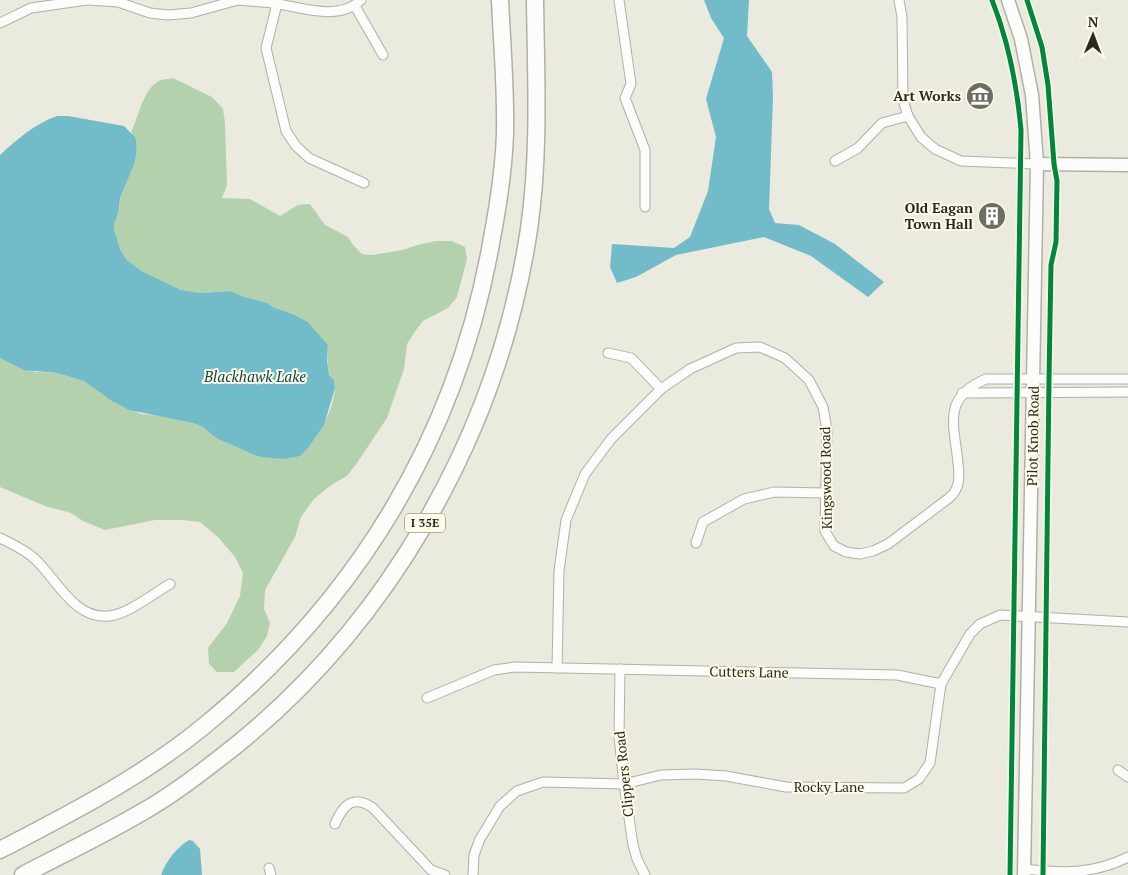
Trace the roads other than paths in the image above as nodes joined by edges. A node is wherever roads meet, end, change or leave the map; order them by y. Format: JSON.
{"nodes":[{"id":1,"x":92,"y":0,"type":"edge"},
{"id":2,"x":238,"y":0,"type":"edge"},
{"id":3,"x":500,"y":0,"type":"edge"},
{"id":4,"x":535,"y":0,"type":"edge"},
{"id":5,"x":619,"y":0,"type":"edge"},
{"id":6,"x":899,"y":0,"type":"edge"},
{"id":7,"x":1008,"y":0,"type":"edge"},
{"id":8,"x":358,"y":3,"type":"edge"},
{"id":9,"x":277,"y":4,"type":"junction"},
{"id":10,"x":0,"y":23,"type":"edge"},
{"id":11,"x":384,"y":54,"type":"dead end"},
{"id":12,"x":908,"y":116,"type":"junction"},
{"id":13,"x":835,"y":161,"type":"dead end"},
{"id":14,"x":1037,"y":164,"type":"junction"},
{"id":15,"x":1128,"y":165,"type":"edge"},
{"id":16,"x":364,"y":183,"type":"dead end"},
{"id":17,"x":645,"y":207,"type":"dead end"},
{"id":18,"x":608,"y":353,"type":"dead end"},
{"id":19,"x":1034,"y":378,"type":"junction"},
{"id":20,"x":1128,"y":379,"type":"edge"},
{"id":21,"x":661,"y":389,"type":"junction"},
{"id":22,"x":1128,"y":392,"type":"edge"},
{"id":23,"x":962,"y":394,"type":"junction"},
{"id":24,"x":1034,"y":394,"type":"junction"},
{"id":25,"x":825,"y":493,"type":"junction"},
{"id":26,"x":0,"y":538,"type":"edge"},
{"id":27,"x":696,"y":543,"type":"dead end"},
{"id":28,"x":170,"y":584,"type":"dead end"},
{"id":29,"x":1029,"y":617,"type":"junction"},
{"id":30,"x":1128,"y":622,"type":"edge"},
{"id":31,"x":557,"y":668,"type":"junction"},
{"id":32,"x":620,"y":670,"type":"junction"},
{"id":33,"x":941,"y":684,"type":"junction"},
{"id":34,"x":427,"y":698,"type":"dead end"},
{"id":35,"x":1118,"y":770,"type":"dead end"},
{"id":36,"x":1128,"y":777,"type":"edge"},
{"id":37,"x":624,"y":784,"type":"junction"},
{"id":38,"x":335,"y":824,"type":"dead end"},
{"id":39,"x":0,"y":850,"type":"edge"},
{"id":40,"x":1128,"y":857,"type":"edge"},
{"id":41,"x":1024,"y":872,"type":"edge"},
{"id":42,"x":23,"y":875,"type":"edge"},
{"id":43,"x":444,"y":875,"type":"edge"},
{"id":44,"x":470,"y":875,"type":"edge"},
{"id":45,"x":645,"y":875,"type":"edge"}],
"edges":[{"from":1,"to":2,"type":"street"},
{"from":1,"to":10,"type":"street"},
{"from":2,"to":9,"type":"street"},
{"from":3,"to":39,"type":"highway","number":"I 35E"},
{"from":4,"to":42,"type":"highway","number":"I 35E"},
{"from":5,"to":17,"type":"street"},
{"from":6,"to":12,"type":"street"},
{"from":7,"to":14,"type":"main road","name":"Pilot Knob Road"},
{"from":8,"to":9,"type":"street"},
{"from":8,"to":11,"type":"street"},
{"from":9,"to":16,"type":"street"},
{"from":12,"to":13,"type":"street"},
{"from":12,"to":14,"type":"street"},
{"from":14,"to":15,"type":"main road"},
{"from":14,"to":19,"type":"main road","name":"Pilot Knob Road"},
{"from":18,"to":21,"type":"street"},
{"from":19,"to":20,"type":"street"},
{"from":19,"to":23,"type":"street"},
{"from":19,"to":24,"type":"main road","name":"Pilot Knob Road"},
{"from":21,"to":25,"type":"street","name":"Kingswood Road"},
{"from":21,"to":31,"type":"street","name":"Kingswood Road"},
{"from":22,"to":24,"type":"street"},
{"from":23,"to":24,"type":"street"},
{"from":23,"to":25,"type":"street","name":"Kingswood Road"},
{"from":24,"to":29,"type":"main road","name":"Pilot Knob Road"},
{"from":25,"to":27,"type":"street"},
{"from":26,"to":28,"type":"street"},
{"from":29,"to":30,"type":"street","name":"Rocky Lane"},
{"from":29,"to":33,"type":"street","name":"Rocky Lane"},
{"from":29,"to":41,"type":"main road","name":"Pilot Knob Road"},
{"from":31,"to":32,"type":"street","name":"Cutters Lane"},
{"from":31,"to":34,"type":"street","name":"Cutters Lane"},
{"from":32,"to":33,"type":"street","name":"Cutters Lane"},
{"from":32,"to":37,"type":"street","name":"Clippers Road"},
{"from":33,"to":37,"type":"street","name":"Rocky Lane"},
{"from":35,"to":36,"type":"street"},
{"from":37,"to":44,"type":"street","name":"Rocky Lane"},
{"from":37,"to":45,"type":"street","name":"Clippers Road"},
{"from":38,"to":43,"type":"street"},
{"from":40,"to":41,"type":"street"}]}
